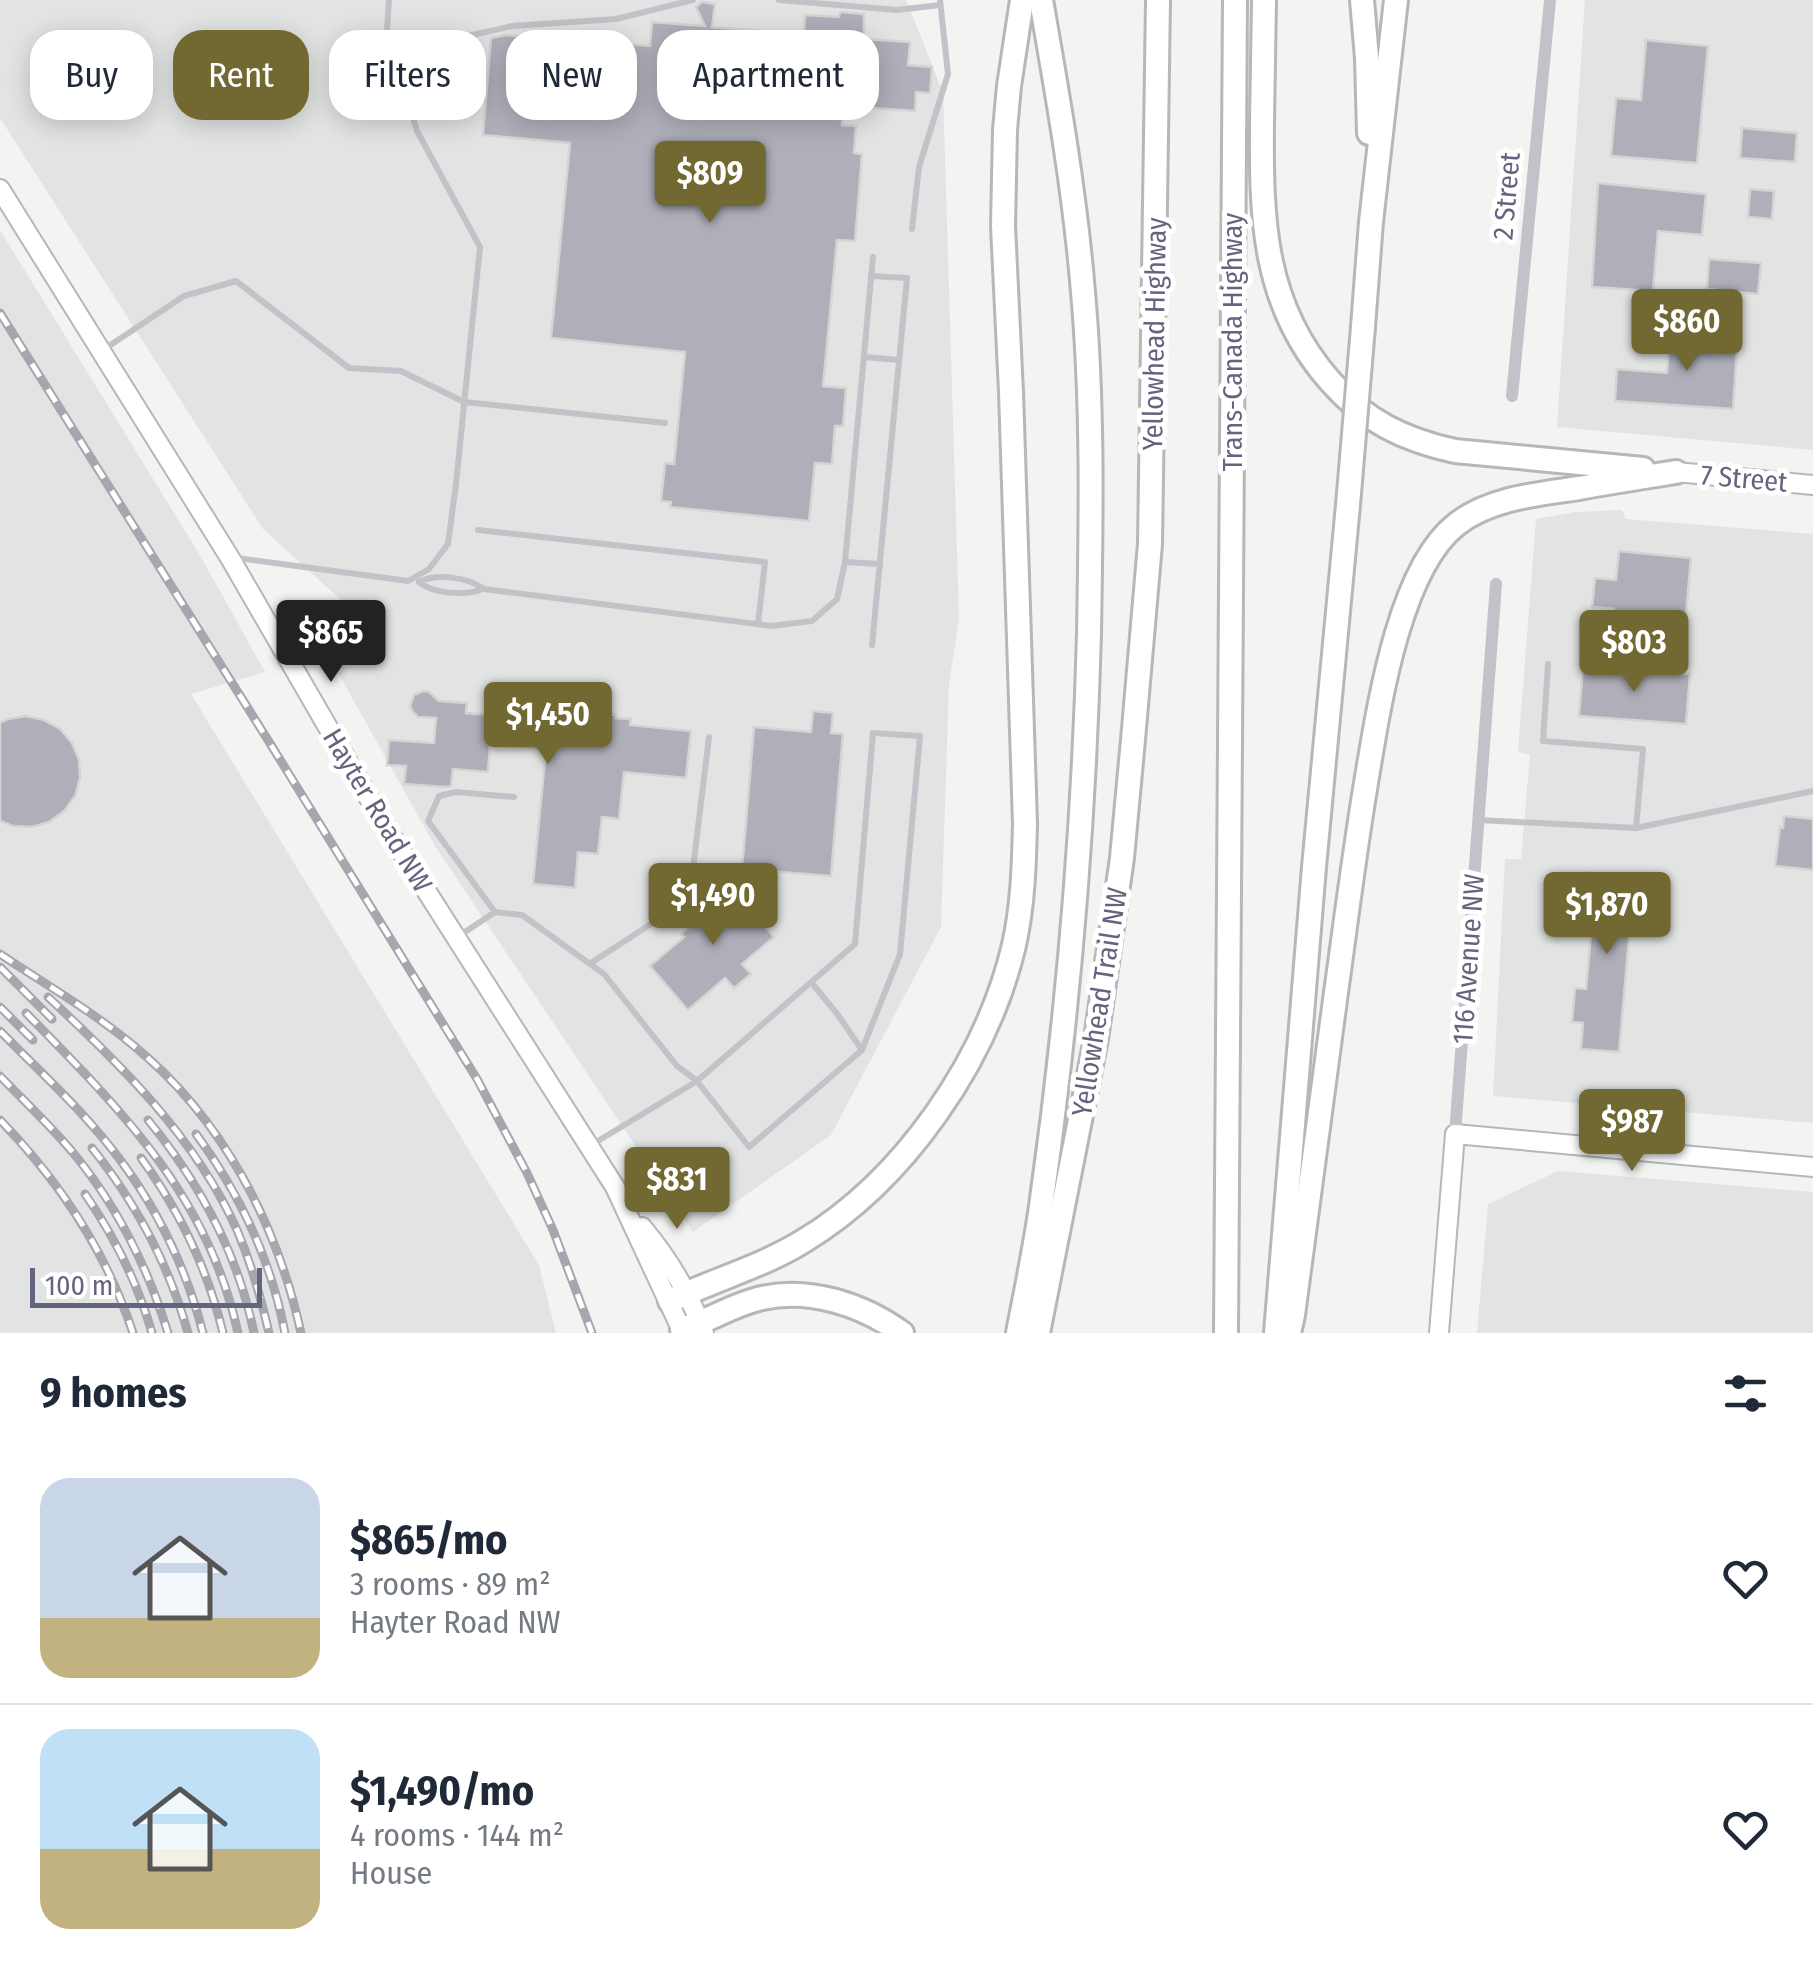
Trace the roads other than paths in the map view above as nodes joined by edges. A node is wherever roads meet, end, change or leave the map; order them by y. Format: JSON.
{"nodes":[{"id":1,"x":390,"y":0,"type":"edge"},
{"id":2,"x":693,"y":0,"type":"edge"},
{"id":3,"x":779,"y":0,"type":"edge"},
{"id":4,"x":1022,"y":0,"type":"edge"},
{"id":5,"x":1158,"y":0,"type":"edge"},
{"id":6,"x":1235,"y":0,"type":"edge"},
{"id":7,"x":1264,"y":0,"type":"edge"},
{"id":8,"x":1362,"y":0,"type":"edge"},
{"id":9,"x":1396,"y":0,"type":"edge"},
{"id":10,"x":1550,"y":0,"type":"edge"},
{"id":11,"x":940,"y":3,"type":"edge"},
{"id":12,"x":1043,"y":12,"type":"edge"},
{"id":13,"x":387,"y":30,"type":"edge"},
{"id":14,"x":486,"y":32,"type":"edge"},
{"id":15,"x":414,"y":120,"type":"edge"},
{"id":16,"x":0,"y":189,"type":"edge"},
{"id":17,"x":1372,"y":222,"type":"junction"},
{"id":18,"x":912,"y":229,"type":"dead end"},
{"id":19,"x":872,"y":258,"type":"dead end"},
{"id":20,"x":871,"y":276,"type":"junction"},
{"id":21,"x":101,"y":350,"type":"junction"},
{"id":22,"x":864,"y":357,"type":"junction"},
{"id":23,"x":899,"y":360,"type":"junction"},
{"id":24,"x":1512,"y":396,"type":"dead end"},
{"id":25,"x":464,"y":402,"type":"junction"},
{"id":26,"x":665,"y":423,"type":"dead end"},
{"id":27,"x":1676,"y":472,"type":"junction"},
{"id":28,"x":1813,"y":485,"type":"edge"},
{"id":29,"x":478,"y":530,"type":"dead end"},
{"id":30,"x":230,"y":558,"type":"junction"},
{"id":31,"x":845,"y":562,"type":"junction"},
{"id":32,"x":880,"y":564,"type":"junction"},
{"id":33,"x":408,"y":581,"type":"junction"},
{"id":34,"x":1496,"y":584,"type":"dead end"},
{"id":35,"x":758,"y":624,"type":"junction"},
{"id":36,"x":872,"y":645,"type":"dead end"},
{"id":37,"x":1548,"y":664,"type":"dead end"},
{"id":38,"x":1138,"y":668,"type":"joint"},
{"id":39,"x":709,"y":737,"type":"dead end"},
{"id":40,"x":1813,"y":792,"type":"edge"},
{"id":41,"x":514,"y":797,"type":"dead end"},
{"id":42,"x":1478,"y":820,"type":"junction"},
{"id":43,"x":1636,"y":828,"type":"junction"},
{"id":44,"x":495,"y":912,"type":"junction"},
{"id":45,"x":456,"y":938,"type":"junction"},
{"id":46,"x":591,"y":963,"type":"junction"},
{"id":47,"x":811,"y":982,"type":"junction"},
{"id":48,"x":862,"y":1050,"type":"junction"},
{"id":49,"x":696,"y":1081,"type":"junction"},
{"id":50,"x":1455,"y":1134,"type":"junction"},
{"id":51,"x":589,"y":1146,"type":"junction"},
{"id":52,"x":652,"y":1156,"type":"dead end"},
{"id":53,"x":1813,"y":1166,"type":"edge"},
{"id":54,"x":674,"y":1190,"type":"dead end"},
{"id":55,"x":678,"y":1297,"type":"junction"},
{"id":56,"x":692,"y":1330,"type":"edge"},
{"id":57,"x":902,"y":1333,"type":"edge"},
{"id":58,"x":1018,"y":1333,"type":"edge"},
{"id":59,"x":1038,"y":1333,"type":"edge"},
{"id":60,"x":1226,"y":1333,"type":"edge"},
{"id":61,"x":1276,"y":1333,"type":"edge"},
{"id":62,"x":1289,"y":1333,"type":"edge"},
{"id":63,"x":1439,"y":1333,"type":"edge"}],
"edges":[{"from":1,"to":13,"type":"lane"},
{"from":2,"to":14,"type":"lane"},
{"from":3,"to":11,"type":"lane"},
{"from":4,"to":55,"type":"highway"},
{"from":5,"to":38,"type":"highway","name":"Yellowhead Highway"},
{"from":6,"to":60,"type":"highway","name":"Trans-Canada Highway"},
{"from":7,"to":27,"type":"highway"},
{"from":8,"to":17,"type":"highway"},
{"from":9,"to":17,"type":"highway"},
{"from":10,"to":24,"type":"street","name":"2 Street"},
{"from":11,"to":18,"type":"lane"},
{"from":12,"to":58,"type":"highway"},
{"from":15,"to":25,"type":"lane"},
{"from":16,"to":21,"type":"street","name":"Hayter Road NW"},
{"from":17,"to":61,"type":"highway","bridge":true},
{"from":19,"to":20,"type":"lane"},
{"from":20,"to":22,"type":"lane"},
{"from":20,"to":23,"type":"lane"},
{"from":21,"to":25,"type":"lane"},
{"from":21,"to":30,"type":"street","name":"Hayter Road NW"},
{"from":22,"to":23,"type":"lane"},
{"from":22,"to":31,"type":"lane"},
{"from":23,"to":32,"type":"lane"},
{"from":25,"to":26,"type":"lane"},
{"from":25,"to":33,"type":"lane"},
{"from":27,"to":28,"type":"street","name":"7 Street"},
{"from":27,"to":62,"type":"highway"},
{"from":29,"to":35,"type":"lane"},
{"from":30,"to":33,"type":"lane"},
{"from":30,"to":45,"type":"street","name":"Hayter Road NW"},
{"from":31,"to":32,"type":"lane"},
{"from":31,"to":35,"type":"lane"},
{"from":32,"to":36,"type":"lane"},
{"from":33,"to":35,"type":"lane"},
{"from":34,"to":42,"type":"street","name":"116 Avenue NW"},
{"from":37,"to":43,"type":"lane"},
{"from":38,"to":59,"type":"highway","name":"Yellowhead Trail NW"},
{"from":39,"to":46,"type":"lane"},
{"from":40,"to":43,"type":"lane"},
{"from":41,"to":44,"type":"lane"},
{"from":42,"to":43,"type":"lane"},
{"from":42,"to":50,"type":"street","name":"116 Avenue NW"},
{"from":44,"to":45,"type":"lane"},
{"from":44,"to":46,"type":"lane"},
{"from":45,"to":51,"type":"street","name":"Hayter Road NW"},
{"from":46,"to":49,"type":"lane"},
{"from":47,"to":48,"type":"lane"},
{"from":47,"to":48,"type":"lane"},
{"from":47,"to":49,"type":"lane"},
{"from":48,"to":49,"type":"lane"},
{"from":49,"to":51,"type":"lane"},
{"from":50,"to":53,"type":"street"},
{"from":50,"to":63,"type":"street","name":"116 Avenue NW"},
{"from":51,"to":55,"type":"street","name":"Hayter Road NW"},
{"from":52,"to":54,"type":"lane"},
{"from":55,"to":56,"type":"street"},
{"from":56,"to":57,"type":"highway"}]}
